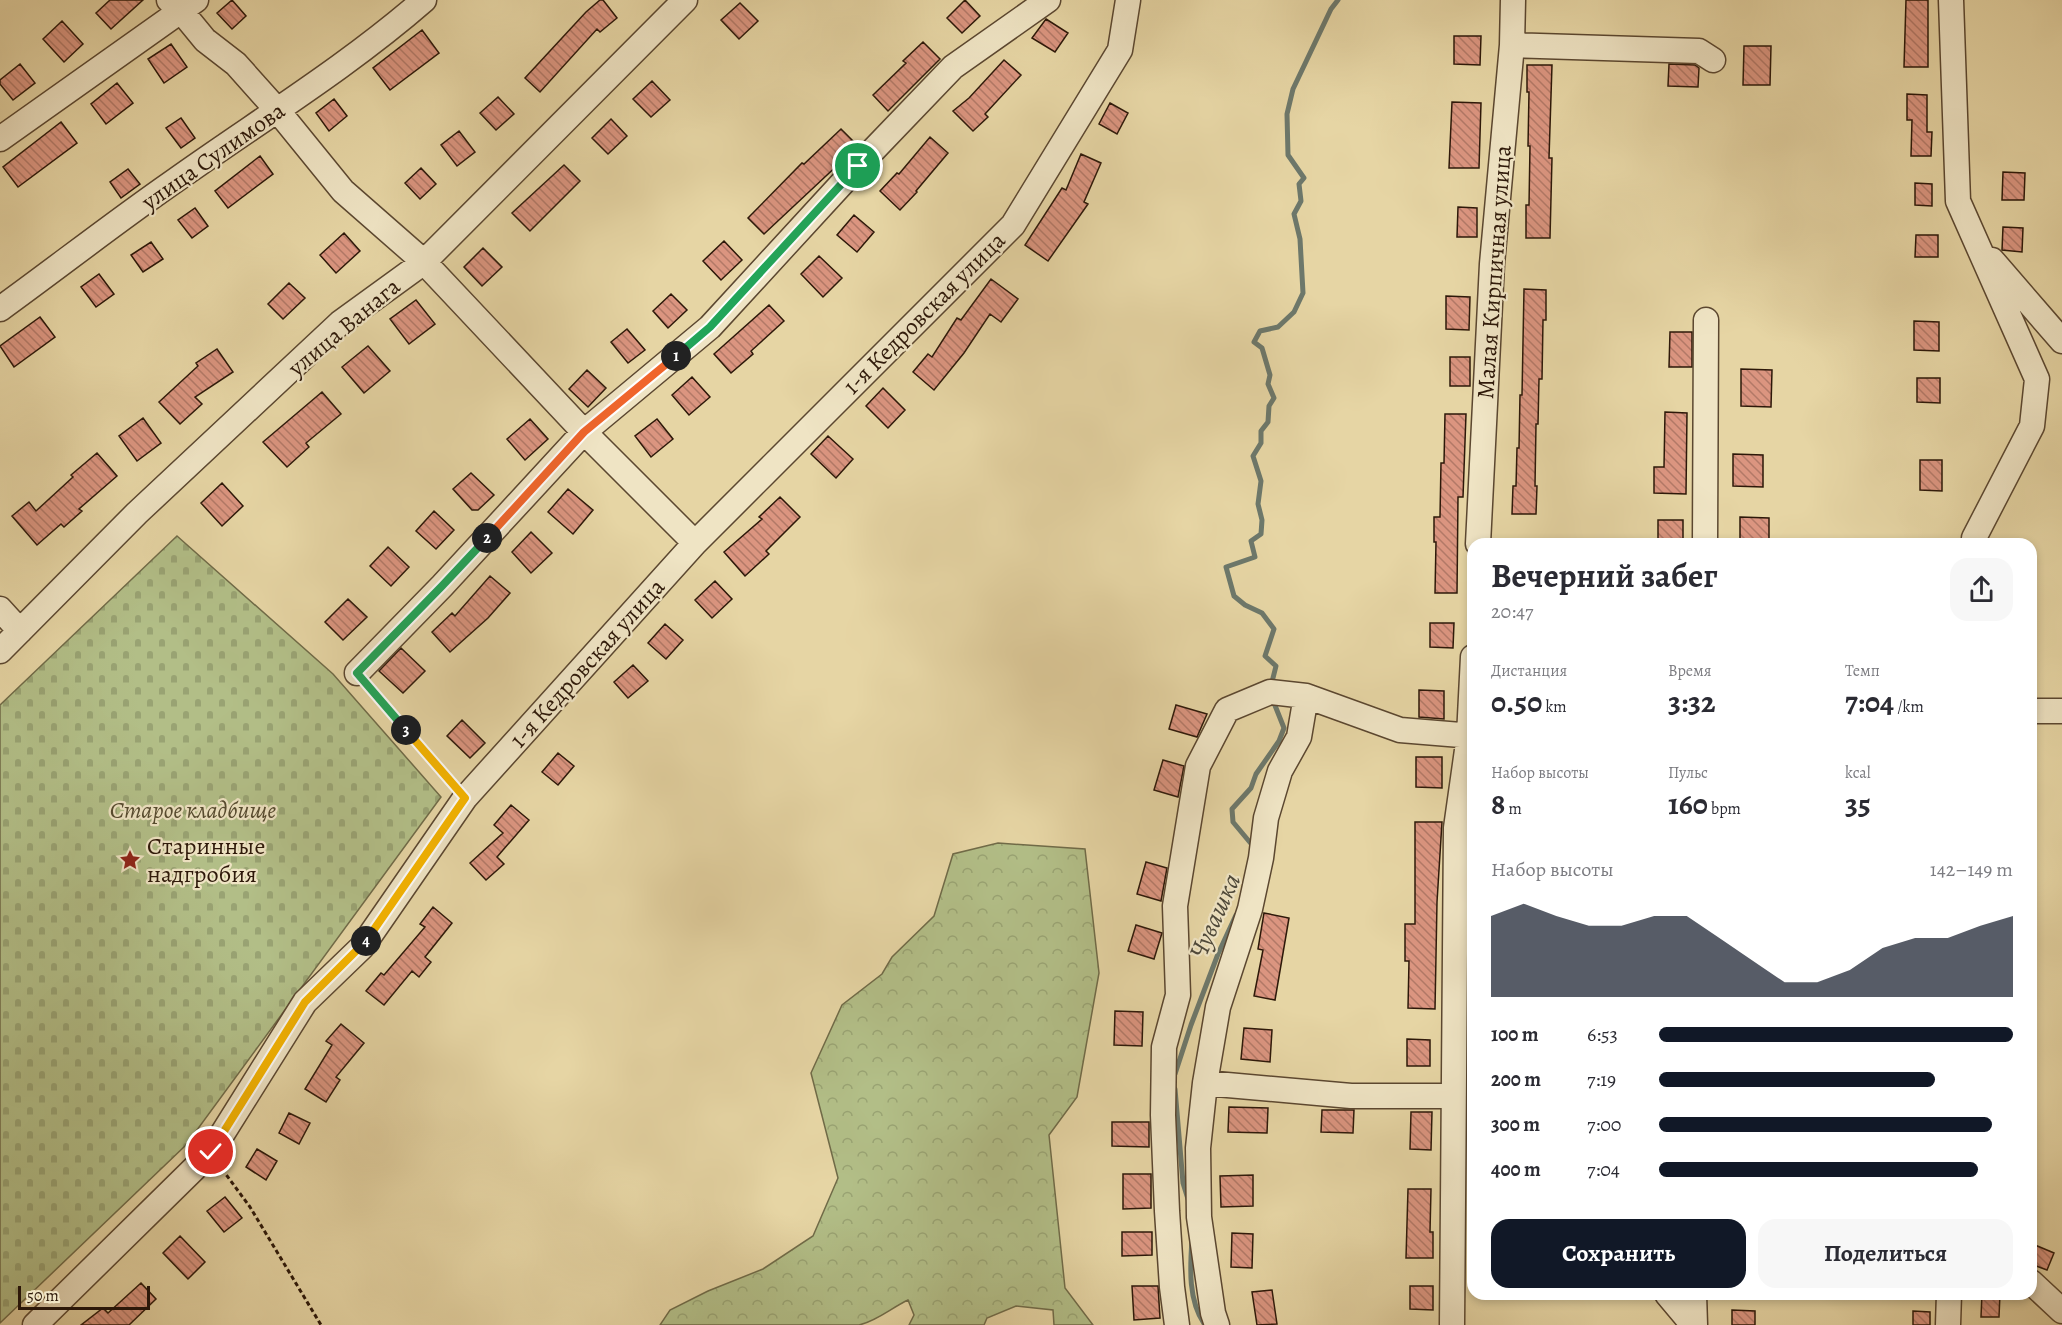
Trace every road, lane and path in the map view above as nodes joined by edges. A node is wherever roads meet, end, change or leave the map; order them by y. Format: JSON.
{"nodes":[{"id":1,"x":424,"y":0,"type":"edge"},
{"id":2,"x":686,"y":0,"type":"edge"},
{"id":3,"x":1048,"y":0,"type":"edge"},
{"id":4,"x":1128,"y":0,"type":"edge"},
{"id":5,"x":1513,"y":0,"type":"edge"},
{"id":6,"x":1951,"y":0,"type":"edge"},
{"id":7,"x":182,"y":4,"type":"edge"},
{"id":8,"x":1512,"y":45,"type":"junction"},
{"id":9,"x":1713,"y":60,"type":"dead end"},
{"id":10,"x":278,"y":111,"type":"junction"},
{"id":11,"x":0,"y":139,"type":"edge"},
{"id":12,"x":1974,"y":240,"type":"junction"},
{"id":13,"x":424,"y":262,"type":"junction"},
{"id":14,"x":0,"y":309,"type":"edge"},
{"id":15,"x":1706,"y":320,"type":"dead end"},
{"id":16,"x":2062,"y":341,"type":"edge"},
{"id":17,"x":584,"y":432,"type":"junction"},
{"id":18,"x":1478,"y":538,"type":"edge"},
{"id":19,"x":1705,"y":538,"type":"edge"},
{"id":20,"x":1974,"y":538,"type":"edge"},
{"id":21,"x":695,"y":543,"type":"junction"},
{"id":22,"x":0,"y":609,"type":"edge"},
{"id":23,"x":20,"y":631,"type":"junction"},
{"id":24,"x":0,"y":651,"type":"edge"},
{"id":25,"x":357,"y":673,"type":"joint"},
{"id":26,"x":1306,"y":696,"type":"junction"},
{"id":27,"x":2037,"y":711,"type":"edge"},
{"id":28,"x":2062,"y":711,"type":"edge"},
{"id":29,"x":1467,"y":736,"type":"edge"},
{"id":30,"x":1467,"y":761,"type":"edge"},
{"id":31,"x":465,"y":798,"type":"junction"},
{"id":32,"x":1453,"y":1096,"type":"junction"},
{"id":33,"x":1186,"y":1104,"type":"junction"},
{"id":34,"x":1453,"y":1124,"type":"junction"},
{"id":35,"x":1467,"y":1133,"type":"edge"},
{"id":36,"x":211,"y":1152,"type":"junction"},
{"id":37,"x":2037,"y":1288,"type":"edge"},
{"id":38,"x":1672,"y":1300,"type":"edge"},
{"id":39,"x":1694,"y":1300,"type":"edge"},
{"id":40,"x":1949,"y":1300,"type":"edge"},
{"id":41,"x":2062,"y":1311,"type":"edge"},
{"id":42,"x":35,"y":1325,"type":"edge"},
{"id":43,"x":321,"y":1325,"type":"edge"},
{"id":44,"x":1177,"y":1325,"type":"edge"},
{"id":45,"x":1217,"y":1325,"type":"edge"},
{"id":46,"x":1452,"y":1325,"type":"edge"},
{"id":47,"x":1694,"y":1325,"type":"edge"},
{"id":48,"x":1948,"y":1325,"type":"edge"}],
"edges":[{"from":1,"to":10,"type":"street","name":"улица Сулимова"},
{"from":2,"to":13,"type":"street","name":"улица Ванага"},
{"from":3,"to":17,"type":"street"},
{"from":4,"to":21,"type":"street","name":"1-я Кедровская улица"},
{"from":5,"to":8,"type":"street","name":"Малая Кирпичная улица"},
{"from":6,"to":12,"type":"street"},
{"from":7,"to":10,"type":"street"},
{"from":7,"to":11,"type":"street"},
{"from":8,"to":9,"type":"street"},
{"from":8,"to":18,"type":"street","name":"Малая Кирпичная улица"},
{"from":10,"to":13,"type":"street"},
{"from":10,"to":14,"type":"street","name":"улица Сулимова"},
{"from":12,"to":16,"type":"street"},
{"from":12,"to":20,"type":"street"},
{"from":13,"to":17,"type":"street"},
{"from":13,"to":23,"type":"street","name":"улица Ванага"},
{"from":15,"to":19,"type":"street"},
{"from":17,"to":21,"type":"street"},
{"from":17,"to":25,"type":"street"},
{"from":21,"to":31,"type":"street","name":"1-я Кедровская улица"},
{"from":22,"to":23,"type":"street"},
{"from":23,"to":24,"type":"street","name":"улица Ванага"},
{"from":25,"to":31,"type":"path"},
{"from":26,"to":29,"type":"street"},
{"from":26,"to":33,"type":"street"},
{"from":26,"to":33,"type":"street"},
{"from":27,"to":28,"type":"street"},
{"from":30,"to":32,"type":"street"},
{"from":31,"to":36,"type":"street","name":"1-я Кедровская улица"},
{"from":32,"to":33,"type":"street"},
{"from":32,"to":34,"type":"street"},
{"from":33,"to":44,"type":"street"},
{"from":33,"to":45,"type":"street"},
{"from":34,"to":35,"type":"street"},
{"from":34,"to":46,"type":"street"},
{"from":36,"to":42,"type":"street","name":"1-я Кедровская улица"},
{"from":36,"to":43,"type":"path"},
{"from":37,"to":41,"type":"street"},
{"from":38,"to":47,"type":"street"},
{"from":39,"to":47,"type":"street"},
{"from":40,"to":48,"type":"street"}]}
